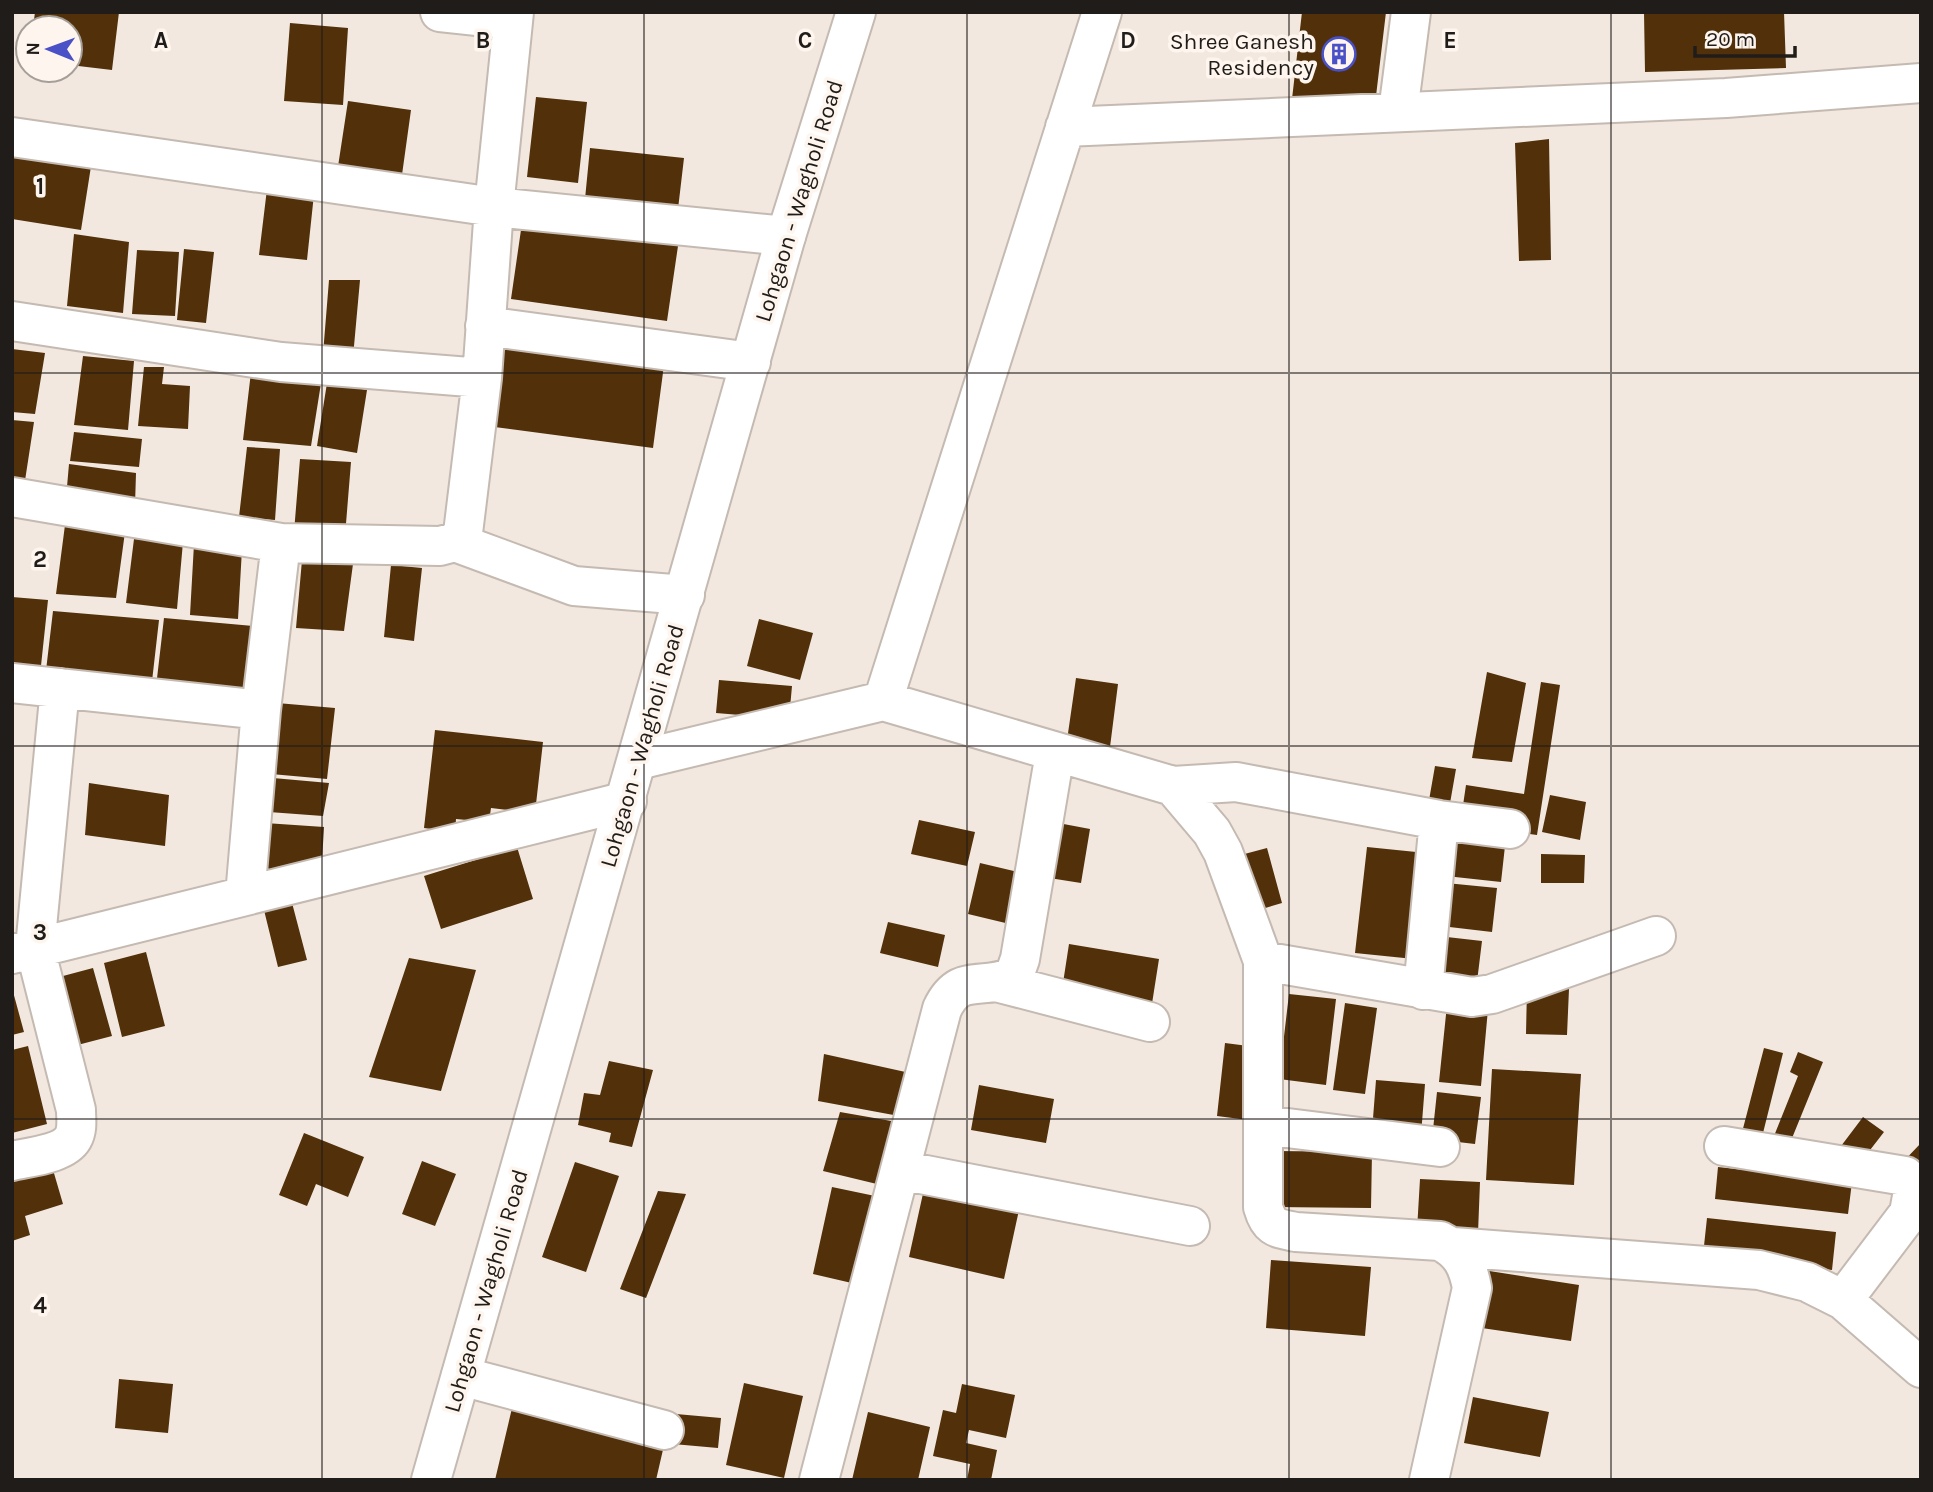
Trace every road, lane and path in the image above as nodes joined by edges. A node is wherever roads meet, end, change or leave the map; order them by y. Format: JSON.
{"nodes":[{"id":1,"x":440,"y":12,"type":"edge"},
{"id":2,"x":856,"y":12,"type":"edge"},
{"id":3,"x":1102,"y":12,"type":"edge"},
{"id":4,"x":1411,"y":12,"type":"edge"},
{"id":5,"x":514,"y":16,"type":"edge"},
{"id":6,"x":1921,"y":83,"type":"edge"},
{"id":7,"x":1398,"y":112,"type":"junction"},
{"id":8,"x":1065,"y":127,"type":"junction"},
{"id":9,"x":12,"y":137,"type":"edge"},
{"id":10,"x":494,"y":207,"type":"junction"},
{"id":11,"x":786,"y":236,"type":"junction"},
{"id":12,"x":12,"y":321,"type":"edge"},
{"id":13,"x":485,"y":326,"type":"junction"},
{"id":14,"x":751,"y":362,"type":"junction"},
{"id":15,"x":482,"y":378,"type":"junction"},
{"id":16,"x":12,"y":497,"type":"edge"},
{"id":17,"x":455,"y":542,"type":"junction"},
{"id":18,"x":281,"y":543,"type":"junction"},
{"id":19,"x":685,"y":595,"type":"junction"},
{"id":20,"x":12,"y":683,"type":"edge"},
{"id":21,"x":60,"y":688,"type":"junction"},
{"id":22,"x":883,"y":701,"type":"junction"},
{"id":23,"x":261,"y":710,"type":"junction"},
{"id":24,"x":1055,"y":753,"type":"junction"},
{"id":25,"x":638,"y":760,"type":"junction"},
{"id":26,"x":1173,"y":786,"type":"junction"},
{"id":27,"x":626,"y":801,"type":"junction"},
{"id":28,"x":1439,"y":820,"type":"junction"},
{"id":29,"x":1510,"y":828,"type":"dead end"},
{"id":30,"x":245,"y":896,"type":"junction"},
{"id":31,"x":1656,"y":936,"type":"dead end"},
{"id":32,"x":24,"y":951,"type":"edge"},
{"id":33,"x":1263,"y":961,"type":"junction"},
{"id":34,"x":1000,"y":983,"type":"junction"},
{"id":35,"x":1423,"y":990,"type":"junction"},
{"id":36,"x":1150,"y":1022,"type":"dead end"},
{"id":37,"x":1263,"y":1125,"type":"junction"},
{"id":38,"x":1724,"y":1146,"type":"dead end"},
{"id":39,"x":1440,"y":1147,"type":"dead end"},
{"id":40,"x":12,"y":1161,"type":"edge"},
{"id":41,"x":900,"y":1170,"type":"junction"},
{"id":42,"x":1190,"y":1226,"type":"dead end"},
{"id":43,"x":1453,"y":1247,"type":"junction"},
{"id":44,"x":1843,"y":1300,"type":"junction"},
{"id":45,"x":1921,"y":1368,"type":"edge"},
{"id":46,"x":461,"y":1376,"type":"junction"},
{"id":47,"x":664,"y":1430,"type":"dead end"},
{"id":48,"x":431,"y":1480,"type":"edge"},
{"id":49,"x":819,"y":1480,"type":"edge"},
{"id":50,"x":1429,"y":1480,"type":"edge"}],
"edges":[{"from":1,"to":5,"type":"street"},
{"from":2,"to":11,"type":"street","name":"Lohgaon - Wagholi Road"},
{"from":3,"to":8,"type":"street"},
{"from":4,"to":7,"type":"street"},
{"from":5,"to":10,"type":"street"},
{"from":6,"to":7,"type":"street"},
{"from":7,"to":8,"type":"street"},
{"from":8,"to":22,"type":"street"},
{"from":9,"to":10,"type":"street"},
{"from":10,"to":11,"type":"street"},
{"from":10,"to":13,"type":"street"},
{"from":11,"to":14,"type":"street","name":"Lohgaon - Wagholi Road"},
{"from":12,"to":15,"type":"street"},
{"from":13,"to":14,"type":"street"},
{"from":13,"to":15,"type":"street"},
{"from":14,"to":19,"type":"street","name":"Lohgaon - Wagholi Road"},
{"from":15,"to":17,"type":"street"},
{"from":16,"to":18,"type":"street"},
{"from":17,"to":18,"type":"street"},
{"from":17,"to":19,"type":"street"},
{"from":18,"to":23,"type":"street"},
{"from":19,"to":25,"type":"street","name":"Lohgaon - Wagholi Road"},
{"from":20,"to":21,"type":"street"},
{"from":21,"to":23,"type":"street"},
{"from":21,"to":32,"type":"street"},
{"from":22,"to":24,"type":"street"},
{"from":22,"to":25,"type":"street"},
{"from":23,"to":30,"type":"street"},
{"from":24,"to":26,"type":"street"},
{"from":24,"to":34,"type":"street"},
{"from":25,"to":27,"type":"street","name":"Lohgaon - Wagholi Road"},
{"from":26,"to":28,"type":"street"},
{"from":26,"to":33,"type":"street"},
{"from":27,"to":30,"type":"street"},
{"from":27,"to":46,"type":"street","name":"Lohgaon - Wagholi Road"},
{"from":28,"to":29,"type":"street"},
{"from":28,"to":35,"type":"street"},
{"from":30,"to":32,"type":"street"},
{"from":31,"to":35,"type":"street"},
{"from":32,"to":40,"type":"street"},
{"from":33,"to":35,"type":"street"},
{"from":33,"to":37,"type":"street"},
{"from":34,"to":36,"type":"street"},
{"from":34,"to":41,"type":"street"},
{"from":37,"to":39,"type":"street"},
{"from":37,"to":43,"type":"street"},
{"from":38,"to":44,"type":"street"},
{"from":41,"to":42,"type":"street"},
{"from":41,"to":49,"type":"street"},
{"from":43,"to":44,"type":"street"},
{"from":43,"to":50,"type":"street"},
{"from":44,"to":45,"type":"street"},
{"from":46,"to":47,"type":"street"},
{"from":46,"to":48,"type":"street","name":"Lohgaon - Wagholi Road"}]}
